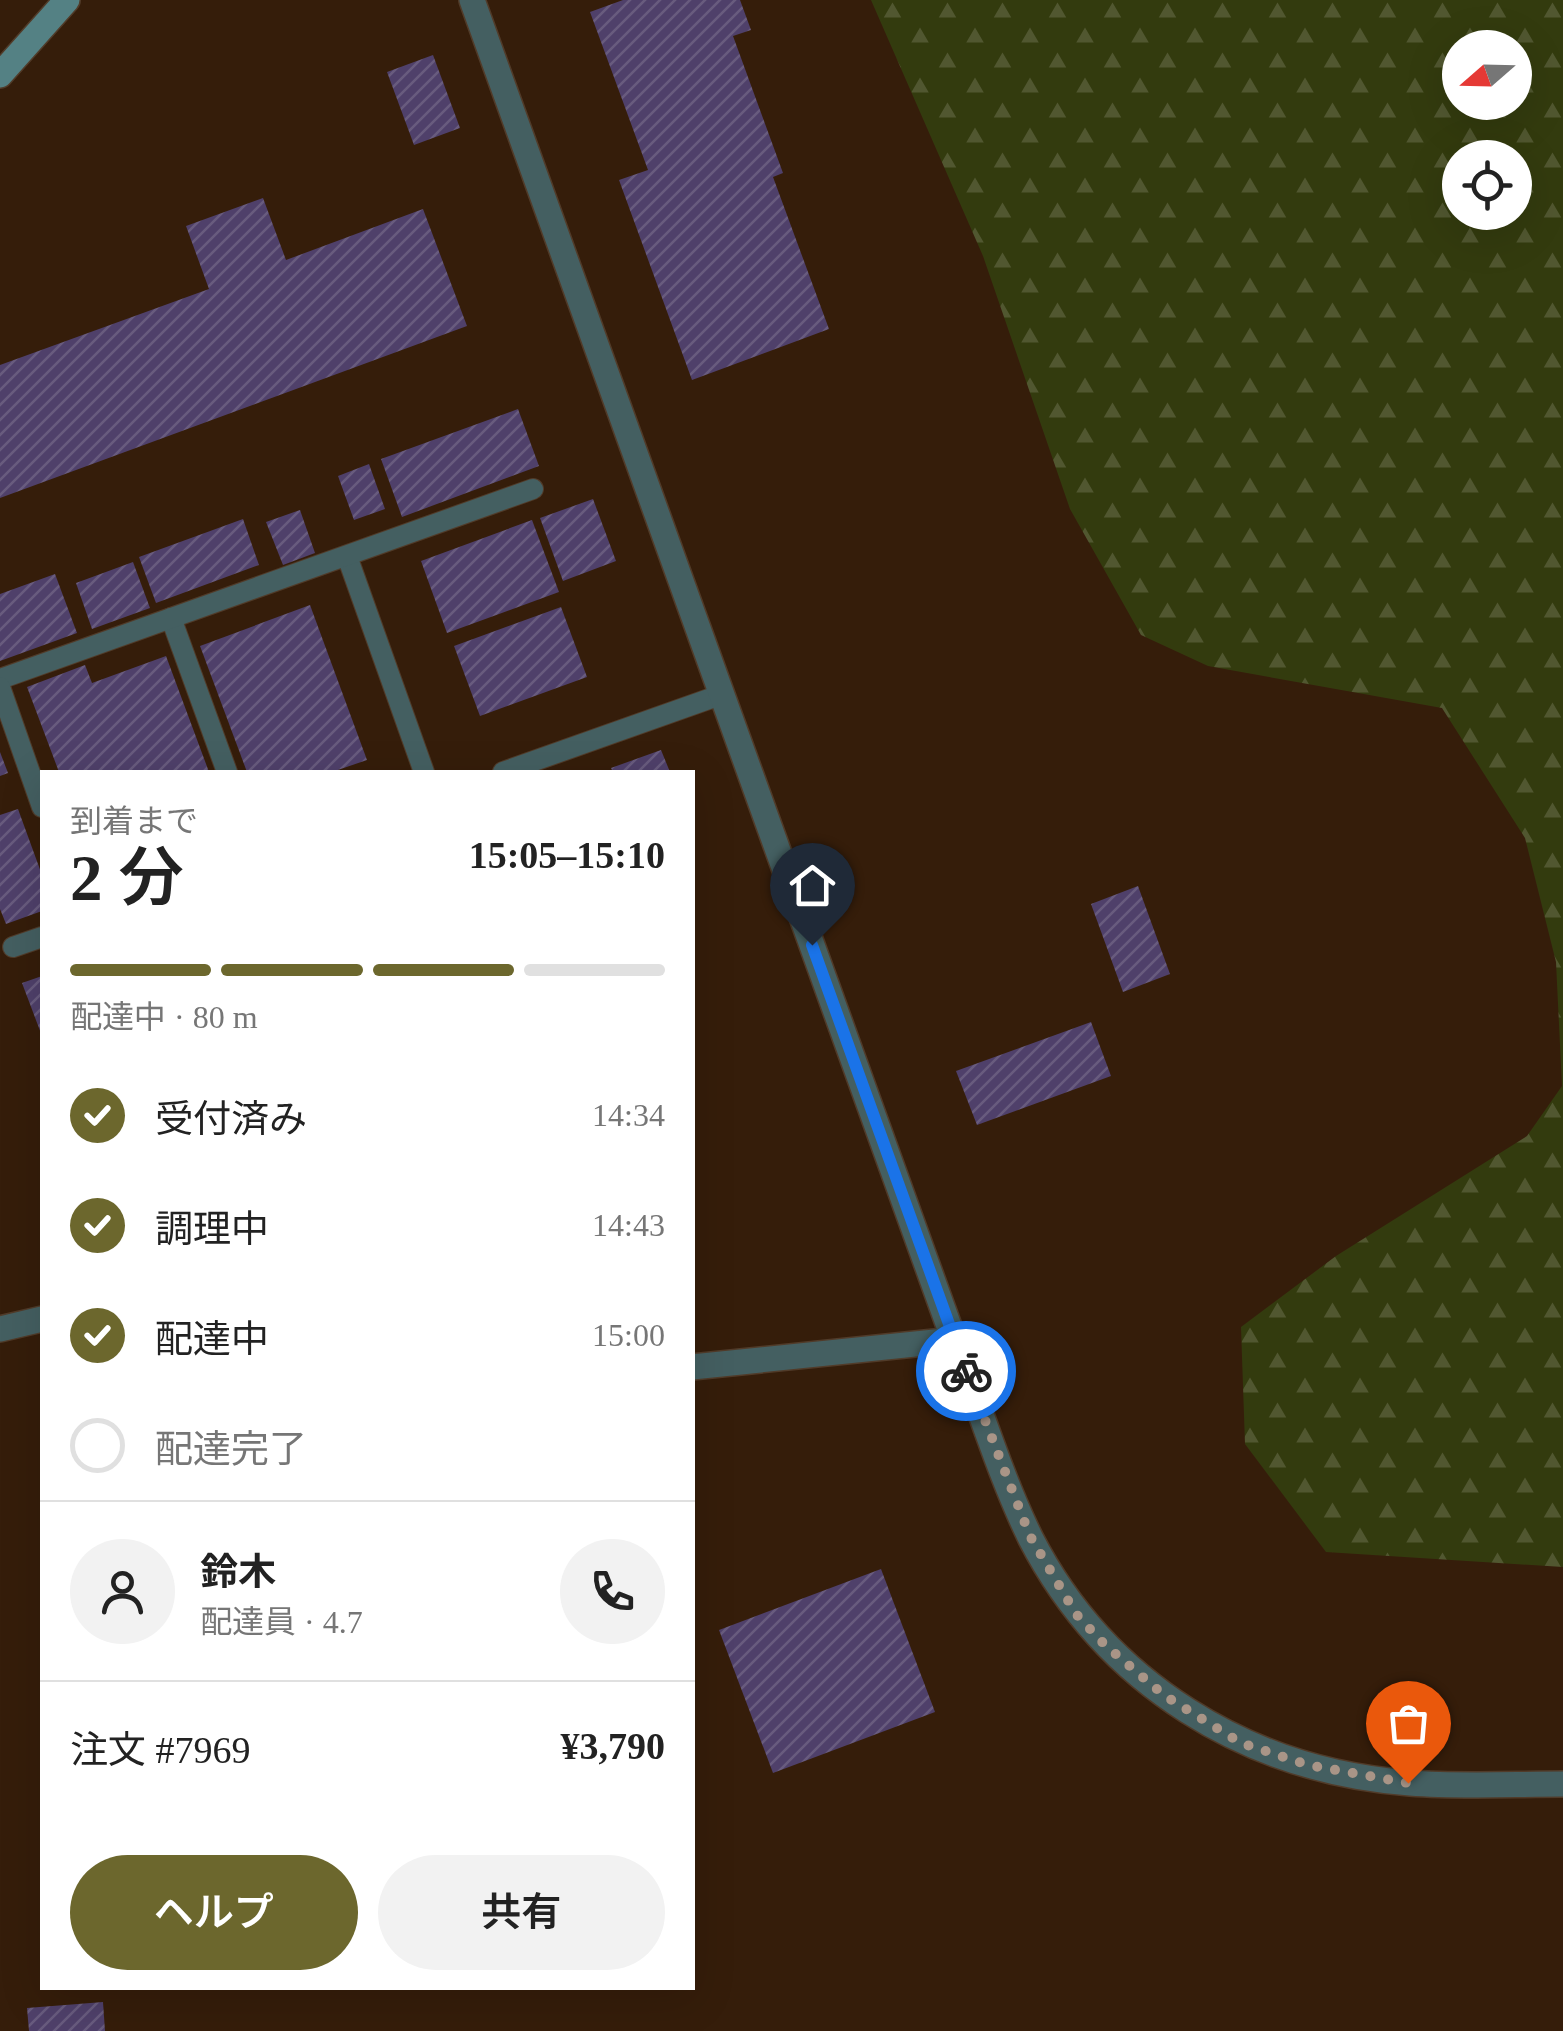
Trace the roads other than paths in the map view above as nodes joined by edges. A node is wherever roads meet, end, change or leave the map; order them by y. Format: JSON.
{"nodes":[{"id":1,"x":68,"y":0,"type":"edge"},
{"id":2,"x":472,"y":0,"type":"edge"},
{"id":3,"x":0,"y":75,"type":"edge"},
{"id":4,"x":533,"y":489,"type":"dead end"},
{"id":5,"x":346,"y":556,"type":"junction"},
{"id":6,"x":171,"y":618,"type":"junction"},
{"id":7,"x":0,"y":679,"type":"edge"},
{"id":8,"x":0,"y":688,"type":"edge"},
{"id":9,"x":722,"y":694,"type":"junction"},
{"id":10,"x":226,"y":770,"type":"edge"},
{"id":11,"x":423,"y":770,"type":"edge"},
{"id":12,"x":509,"y":770,"type":"edge"},
{"id":13,"x":40,"y":801,"type":"edge"},
{"id":14,"x":40,"y":938,"type":"edge"},
{"id":15,"x":13,"y":948,"type":"dead end"},
{"id":16,"x":40,"y":1319,"type":"edge"},
{"id":17,"x":0,"y":1328,"type":"edge"},
{"id":18,"x":954,"y":1340,"type":"junction"},
{"id":19,"x":695,"y":1367,"type":"edge"},
{"id":20,"x":1563,"y":1784,"type":"edge"}],
"edges":[{"from":1,"to":3,"type":"main road"},
{"from":2,"to":9,"type":"street"},
{"from":4,"to":5,"type":"lane"},
{"from":5,"to":6,"type":"lane"},
{"from":5,"to":11,"type":"lane"},
{"from":6,"to":7,"type":"lane"},
{"from":6,"to":10,"type":"lane"},
{"from":8,"to":13,"type":"lane"},
{"from":9,"to":12,"type":"lane"},
{"from":9,"to":18,"type":"street"},
{"from":14,"to":15,"type":"lane"},
{"from":16,"to":17,"type":"street"},
{"from":18,"to":19,"type":"street"},
{"from":18,"to":20,"type":"street"}]}
